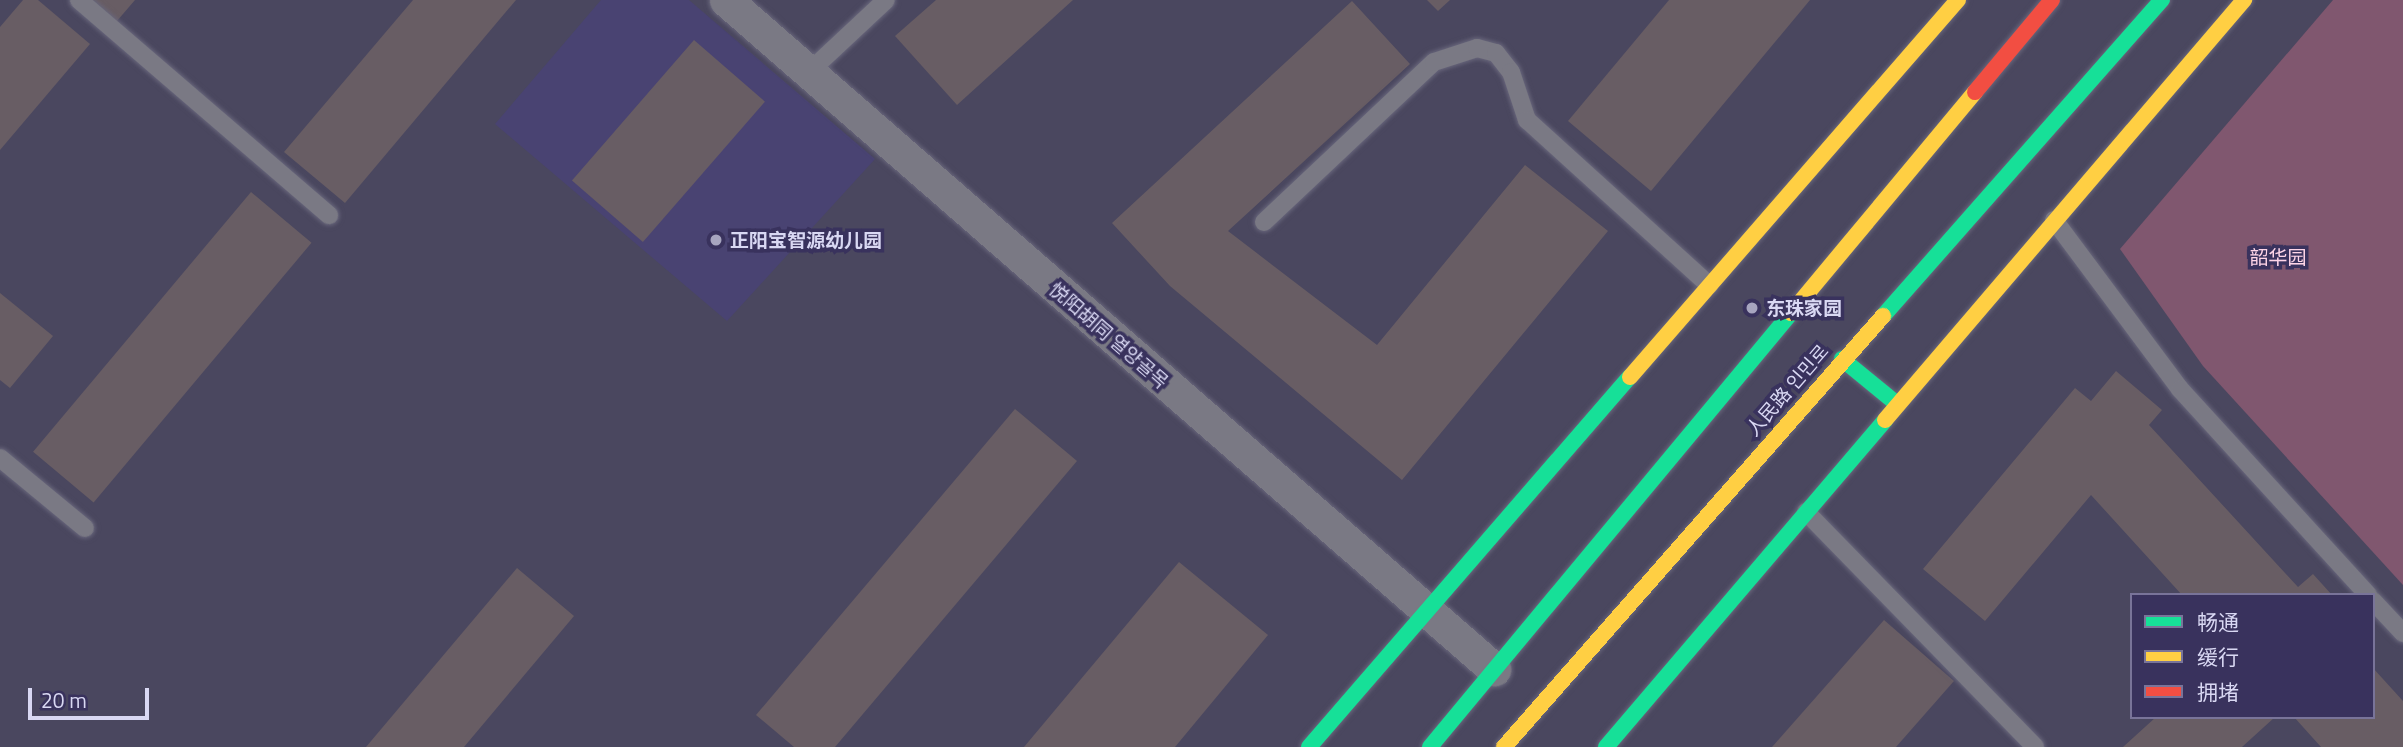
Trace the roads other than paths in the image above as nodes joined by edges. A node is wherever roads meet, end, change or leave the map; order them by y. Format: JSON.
{"nodes":[{"id":1,"x":79,"y":0,"type":"edge"},
{"id":2,"x":726,"y":0,"type":"edge"},
{"id":3,"x":886,"y":0,"type":"edge"},
{"id":4,"x":1958,"y":0,"type":"edge"},
{"id":5,"x":2052,"y":0,"type":"edge"},
{"id":6,"x":2162,"y":0,"type":"edge"},
{"id":7,"x":2244,"y":0,"type":"edge"},
{"id":8,"x":809,"y":72,"type":"junction"},
{"id":9,"x":329,"y":215,"type":"dead end"},
{"id":10,"x":2054,"y":220,"type":"junction"},
{"id":11,"x":1264,"y":222,"type":"dead end"},
{"id":12,"x":1709,"y":285,"type":"junction"},
{"id":13,"x":1842,"y":359,"type":"junction"},
{"id":14,"x":1897,"y":404,"type":"junction"},
{"id":15,"x":0,"y":458,"type":"edge"},
{"id":16,"x":1805,"y":512,"type":"junction"},
{"id":17,"x":85,"y":527,"type":"dead end"},
{"id":18,"x":2366,"y":593,"type":"edge"},
{"id":19,"x":2375,"y":603,"type":"edge"},
{"id":20,"x":1425,"y":611,"type":"junction"},
{"id":21,"x":2403,"y":633,"type":"edge"},
{"id":22,"x":1494,"y":669,"type":"junction"},
{"id":23,"x":1309,"y":747,"type":"edge"},
{"id":24,"x":1430,"y":747,"type":"edge"},
{"id":25,"x":1504,"y":747,"type":"edge"},
{"id":26,"x":1606,"y":747,"type":"edge"},
{"id":27,"x":2035,"y":747,"type":"edge"}],
"edges":[{"from":1,"to":9,"type":"lane"},
{"from":2,"to":8,"type":"street","name":"悦阳胡同 열양골목"},
{"from":3,"to":8,"type":"lane"},
{"from":4,"to":12,"type":"main road"},
{"from":5,"to":22,"type":"main road"},
{"from":6,"to":13,"type":"main road","name":"人民路 인민로"},
{"from":7,"to":10,"type":"main road"},
{"from":8,"to":20,"type":"street","name":"悦阳胡同 열양골목"},
{"from":10,"to":14,"type":"main road"},
{"from":10,"to":18,"type":"lane"},
{"from":11,"to":12,"type":"lane"},
{"from":12,"to":20,"type":"main road"},
{"from":13,"to":14,"type":"main road"},
{"from":13,"to":25,"type":"main road","name":"人民路 인민로"},
{"from":14,"to":16,"type":"main road"},
{"from":15,"to":17,"type":"lane"},
{"from":16,"to":26,"type":"main road"},
{"from":16,"to":27,"type":"lane"},
{"from":19,"to":21,"type":"lane"},
{"from":20,"to":22,"type":"street","name":"悦阳胡同 열양골목"},
{"from":20,"to":23,"type":"main road"},
{"from":22,"to":24,"type":"main road"}]}
